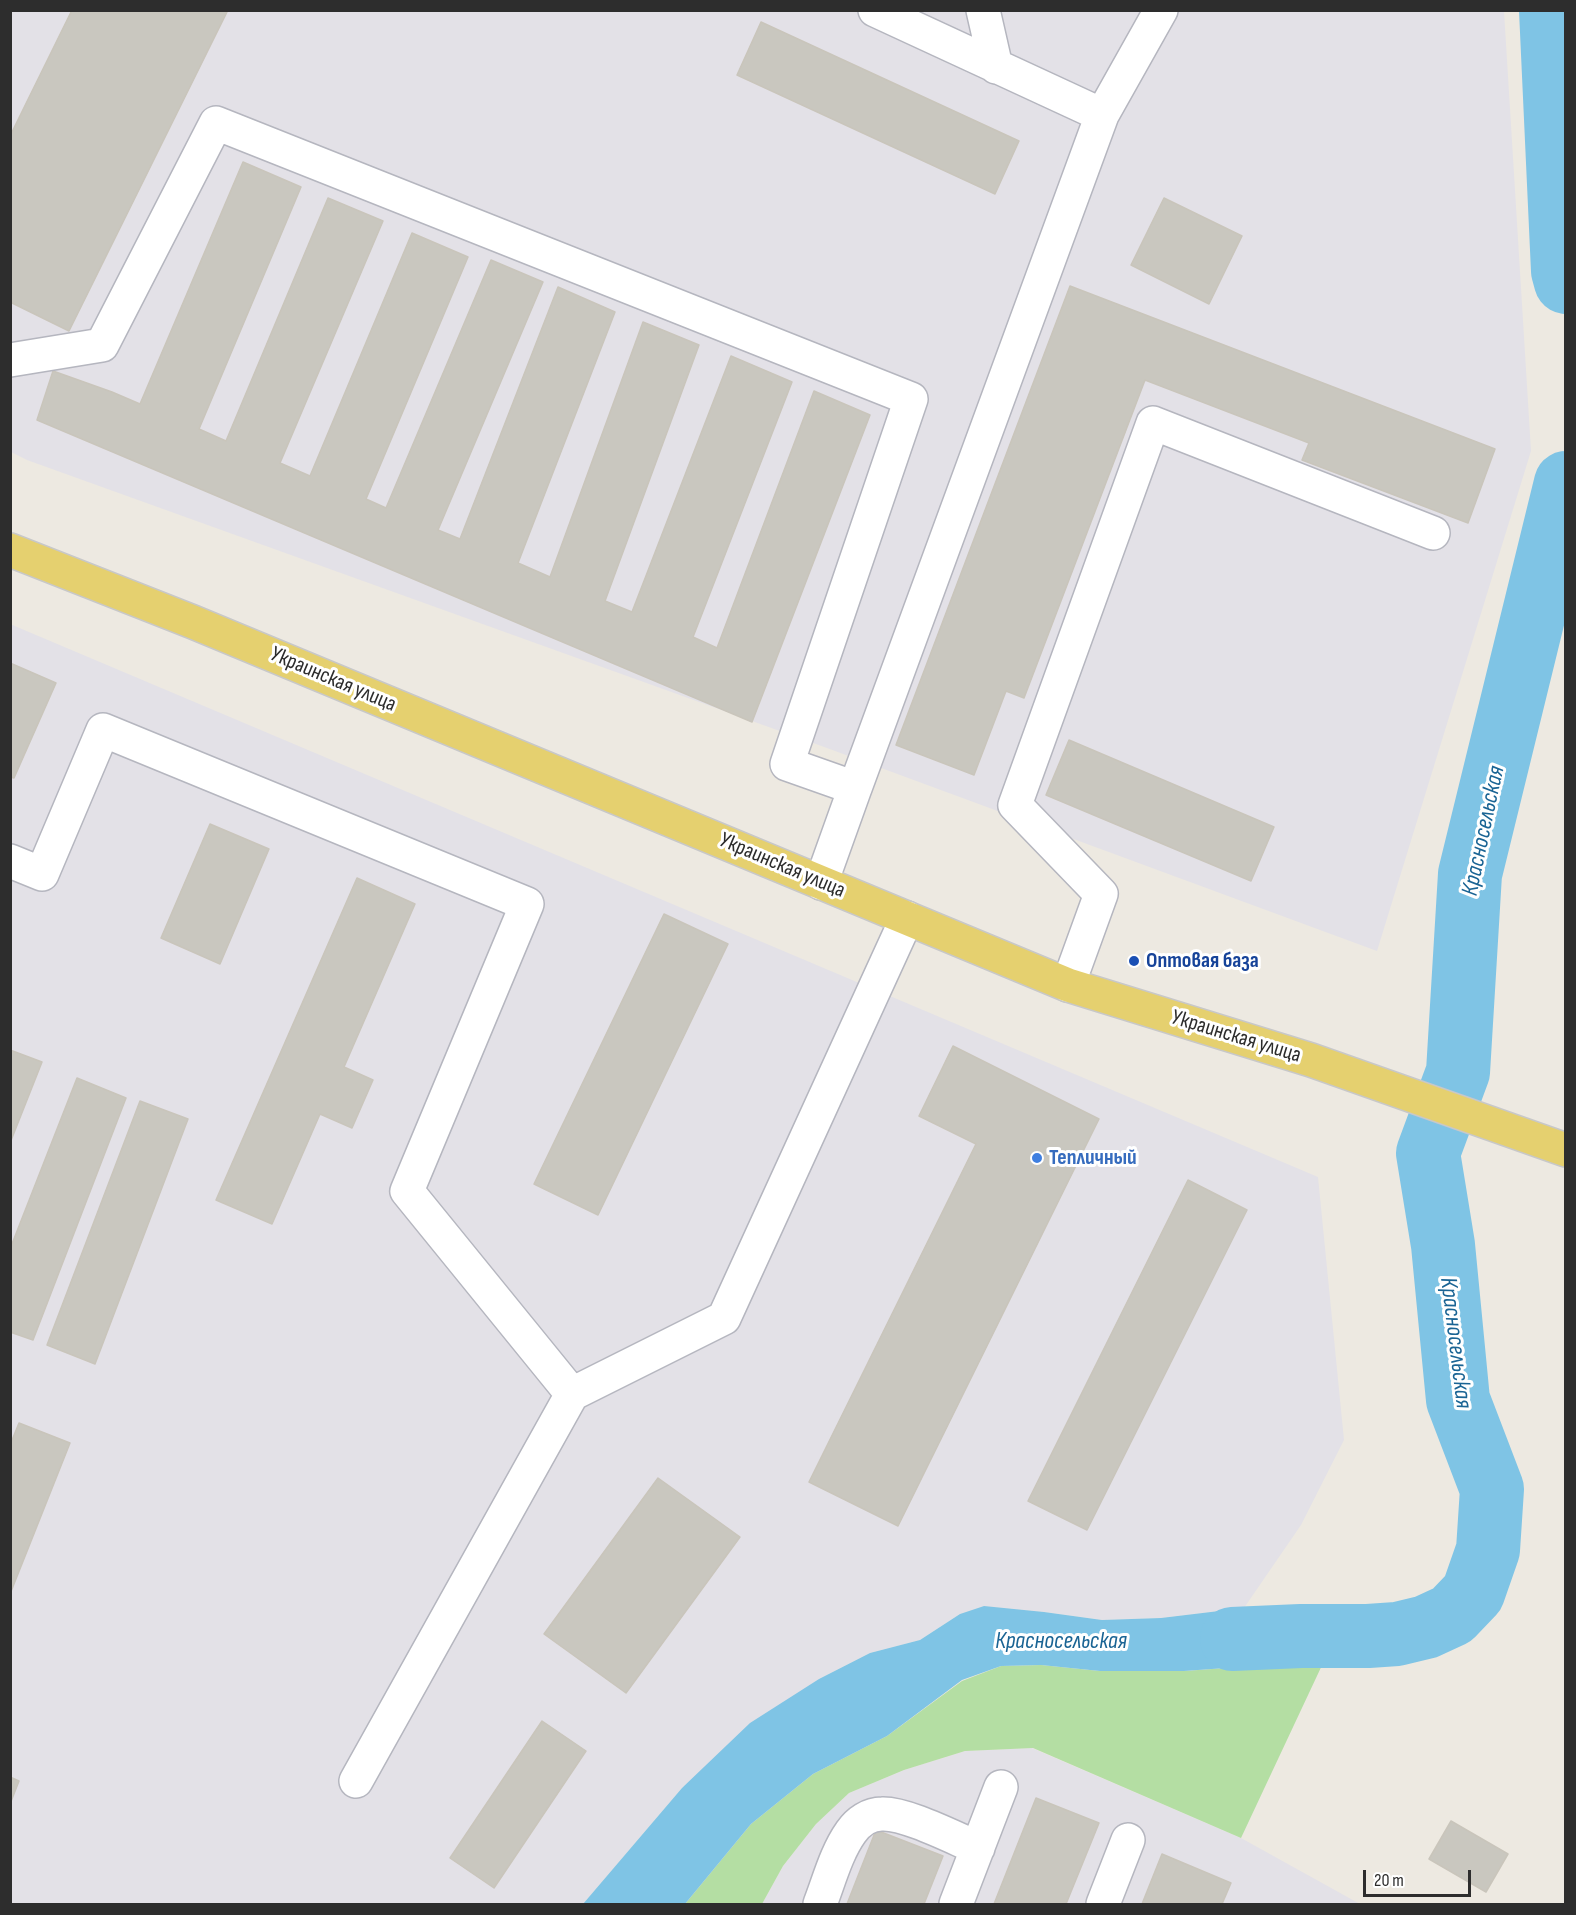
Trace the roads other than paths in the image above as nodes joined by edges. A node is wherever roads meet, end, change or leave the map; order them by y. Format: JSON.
{"nodes":[{"id":1,"x":875,"y":10,"type":"edge"},
{"id":2,"x":983,"y":10,"type":"edge"},
{"id":3,"x":1161,"y":10,"type":"edge"},
{"id":4,"x":996,"y":66,"type":"junction"},
{"id":5,"x":1102,"y":115,"type":"junction"},
{"id":6,"x":10,"y":360,"type":"edge"},
{"id":7,"x":1432,"y":533,"type":"dead end"},
{"id":8,"x":10,"y":550,"type":"edge"},
{"id":9,"x":855,"y":788,"type":"junction"},
{"id":10,"x":10,"y":861,"type":"edge"},
{"id":11,"x":821,"y":883,"type":"junction"},
{"id":12,"x":907,"y":918,"type":"junction"},
{"id":13,"x":1068,"y":985,"type":"junction"},
{"id":14,"x":1557,"y":1147,"type":"edge"},
{"id":15,"x":572,"y":1394,"type":"junction"},
{"id":16,"x":356,"y":1781,"type":"dead end"},
{"id":17,"x":1001,"y":1787,"type":"dead end"},
{"id":18,"x":1128,"y":1840,"type":"dead end"},
{"id":19,"x":978,"y":1848,"type":"junction"},
{"id":20,"x":820,"y":1905,"type":"edge"},
{"id":21,"x":956,"y":1905,"type":"edge"},
{"id":22,"x":1102,"y":1905,"type":"edge"}],
"edges":[{"from":1,"to":4,"type":"lane"},
{"from":2,"to":4,"type":"lane"},
{"from":3,"to":5,"type":"lane"},
{"from":4,"to":5,"type":"lane"},
{"from":5,"to":9,"type":"lane"},
{"from":6,"to":9,"type":"lane"},
{"from":7,"to":13,"type":"lane"},
{"from":8,"to":11,"type":"main road","name":"Украинская улица"},
{"from":9,"to":11,"type":"lane"},
{"from":10,"to":15,"type":"lane"},
{"from":11,"to":12,"type":"main road","name":"Украинская улица"},
{"from":12,"to":13,"type":"main road","name":"Украинская улица"},
{"from":12,"to":15,"type":"lane"},
{"from":13,"to":14,"type":"main road","name":"Украинская улица"},
{"from":15,"to":16,"type":"lane"},
{"from":17,"to":19,"type":"lane"},
{"from":18,"to":22,"type":"lane"},
{"from":19,"to":20,"type":"lane"},
{"from":19,"to":21,"type":"lane"}]}
